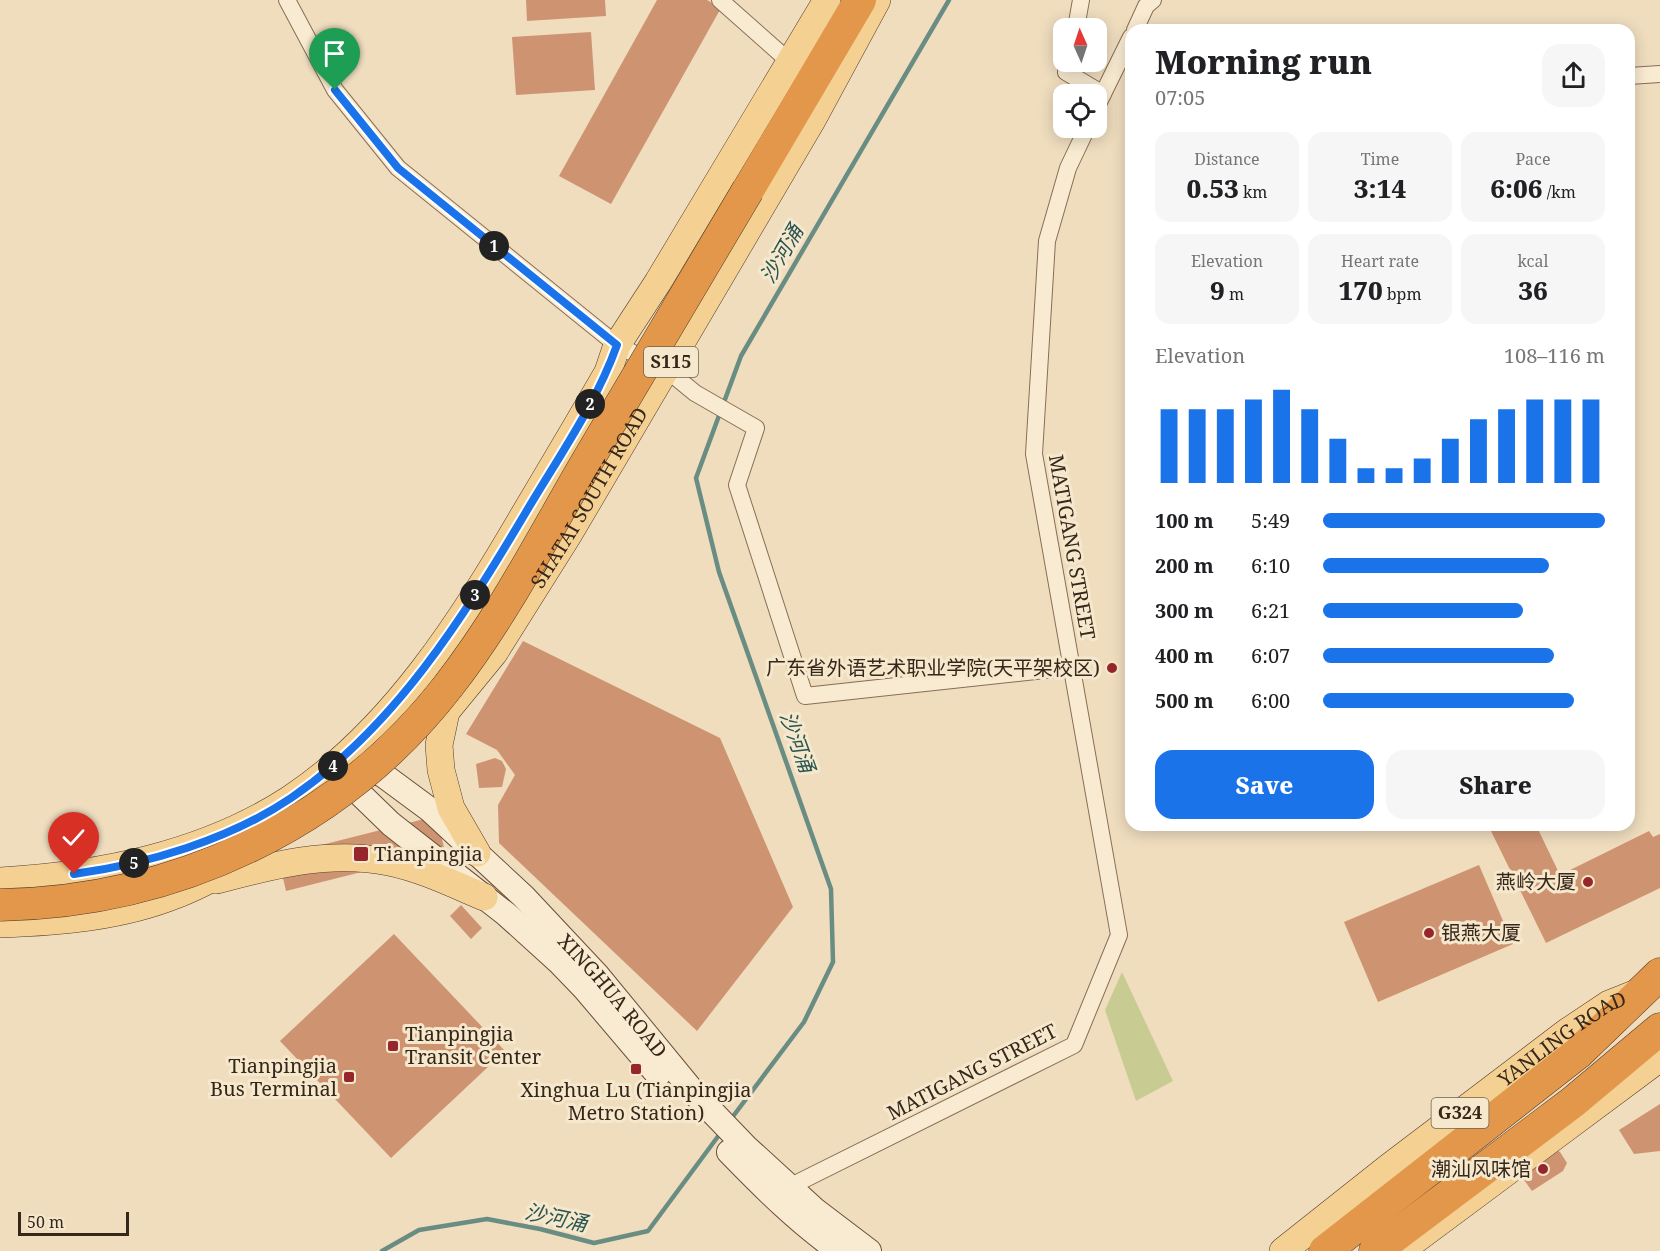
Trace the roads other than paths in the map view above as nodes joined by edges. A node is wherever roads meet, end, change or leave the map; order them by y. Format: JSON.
{"nodes":[{"id":1,"x":287,"y":0,"type":"edge"},
{"id":2,"x":720,"y":0,"type":"edge"},
{"id":3,"x":827,"y":0,"type":"edge"},
{"id":4,"x":860,"y":0,"type":"edge"},
{"id":5,"x":877,"y":0,"type":"edge"},
{"id":6,"x":1081,"y":0,"type":"edge"},
{"id":7,"x":1153,"y":0,"type":"edge"},
{"id":8,"x":1078,"y":18,"type":"edge"},
{"id":9,"x":1138,"y":24,"type":"edge"},
{"id":10,"x":1125,"y":50,"type":"edge"},
{"id":11,"x":782,"y":56,"type":"dead end"},
{"id":12,"x":1066,"y":72,"type":"edge"},
{"id":13,"x":1660,"y":74,"type":"edge"},
{"id":14,"x":1635,"y":76,"type":"edge"},
{"id":15,"x":1080,"y":84,"type":"edge"},
{"id":16,"x":1107,"y":87,"type":"edge"},
{"id":17,"x":1082,"y":138,"type":"edge"},
{"id":18,"x":617,"y":345,"type":"junction"},
{"id":19,"x":667,"y":370,"type":"junction"},
{"id":20,"x":1072,"y":667,"type":"junction"},
{"id":21,"x":446,"y":712,"type":"junction"},
{"id":22,"x":341,"y":760,"type":"junction"},
{"id":23,"x":372,"y":784,"type":"junction"},
{"id":24,"x":477,"y":853,"type":"junction"},
{"id":25,"x":0,"y":881,"type":"edge"},
{"id":26,"x":196,"y":886,"type":"junction"},
{"id":27,"x":484,"y":897,"type":"junction"},
{"id":28,"x":0,"y":905,"type":"edge"},
{"id":29,"x":0,"y":924,"type":"edge"},
{"id":30,"x":1653,"y":982,"type":"edge"},
{"id":31,"x":1660,"y":1029,"type":"edge"},
{"id":32,"x":1660,"y":1059,"type":"edge"},
{"id":33,"x":689,"y":1099,"type":"junction"},
{"id":34,"x":739,"y":1151,"type":"junction"},
{"id":35,"x":789,"y":1187,"type":"junction"},
{"id":36,"x":839,"y":1251,"type":"edge"},
{"id":37,"x":869,"y":1251,"type":"edge"},
{"id":38,"x":1284,"y":1251,"type":"edge"},
{"id":39,"x":1325,"y":1251,"type":"edge"},
{"id":40,"x":1375,"y":1251,"type":"edge"},
{"id":41,"x":1400,"y":1251,"type":"edge"}],
"edges":[{"from":1,"to":18,"type":"street"},
{"from":2,"to":11,"type":"street"},
{"from":3,"to":18,"type":"main road","number":"S115"},
{"from":4,"to":28,"type":"highway","bridge":true},
{"from":5,"to":19,"type":"main road","name":"SHATAI SOUTH ROAD","number":"S115"},
{"from":6,"to":8,"type":"street"},
{"from":7,"to":9,"type":"street"},
{"from":10,"to":16,"type":"street"},
{"from":12,"to":15,"type":"street"},
{"from":13,"to":14,"type":"street"},
{"from":17,"to":20,"type":"street","name":"MATIGANG STREET"},
{"from":18,"to":19,"type":"street"},
{"from":18,"to":22,"type":"main road","number":"S115"},
{"from":19,"to":20,"type":"street"},
{"from":19,"to":21,"type":"main road","name":"SHATAI SOUTH ROAD","number":"S115"},
{"from":20,"to":35,"type":"street","name":"MATIGANG STREET"},
{"from":21,"to":23,"type":"main road","name":"SHATAI SOUTH ROAD","number":"S115"},
{"from":21,"to":24,"type":"main road"},
{"from":22,"to":23,"type":"main road","name":"XINGHUA ROAD"},
{"from":22,"to":25,"type":"main road","number":"S115"},
{"from":23,"to":24,"type":"main road","name":"XINGHUA ROAD"},
{"from":23,"to":26,"type":"main road","number":"S115"},
{"from":23,"to":27,"type":"main road","name":"XINGHUA ROAD"},
{"from":24,"to":33,"type":"main road","name":"XINGHUA ROAD"},
{"from":26,"to":27,"type":"main road"},
{"from":26,"to":29,"type":"main road","number":"S115"},
{"from":27,"to":33,"type":"main road","name":"XINGHUA ROAD"},
{"from":30,"to":38,"type":"main road","name":"YANLING ROAD","number":"G324"},
{"from":30,"to":39,"type":"highway","name":"YANLING ROAD"},
{"from":31,"to":40,"type":"highway"},
{"from":32,"to":41,"type":"main road"},
{"from":33,"to":34,"type":"main road","name":"XINGHUA ROAD"},
{"from":34,"to":35,"type":"main road","name":"XINGHUA ROAD"},
{"from":34,"to":36,"type":"main road","name":"XINGHUA ROAD"},
{"from":35,"to":37,"type":"main road","name":"XINGHUA ROAD"}]}
